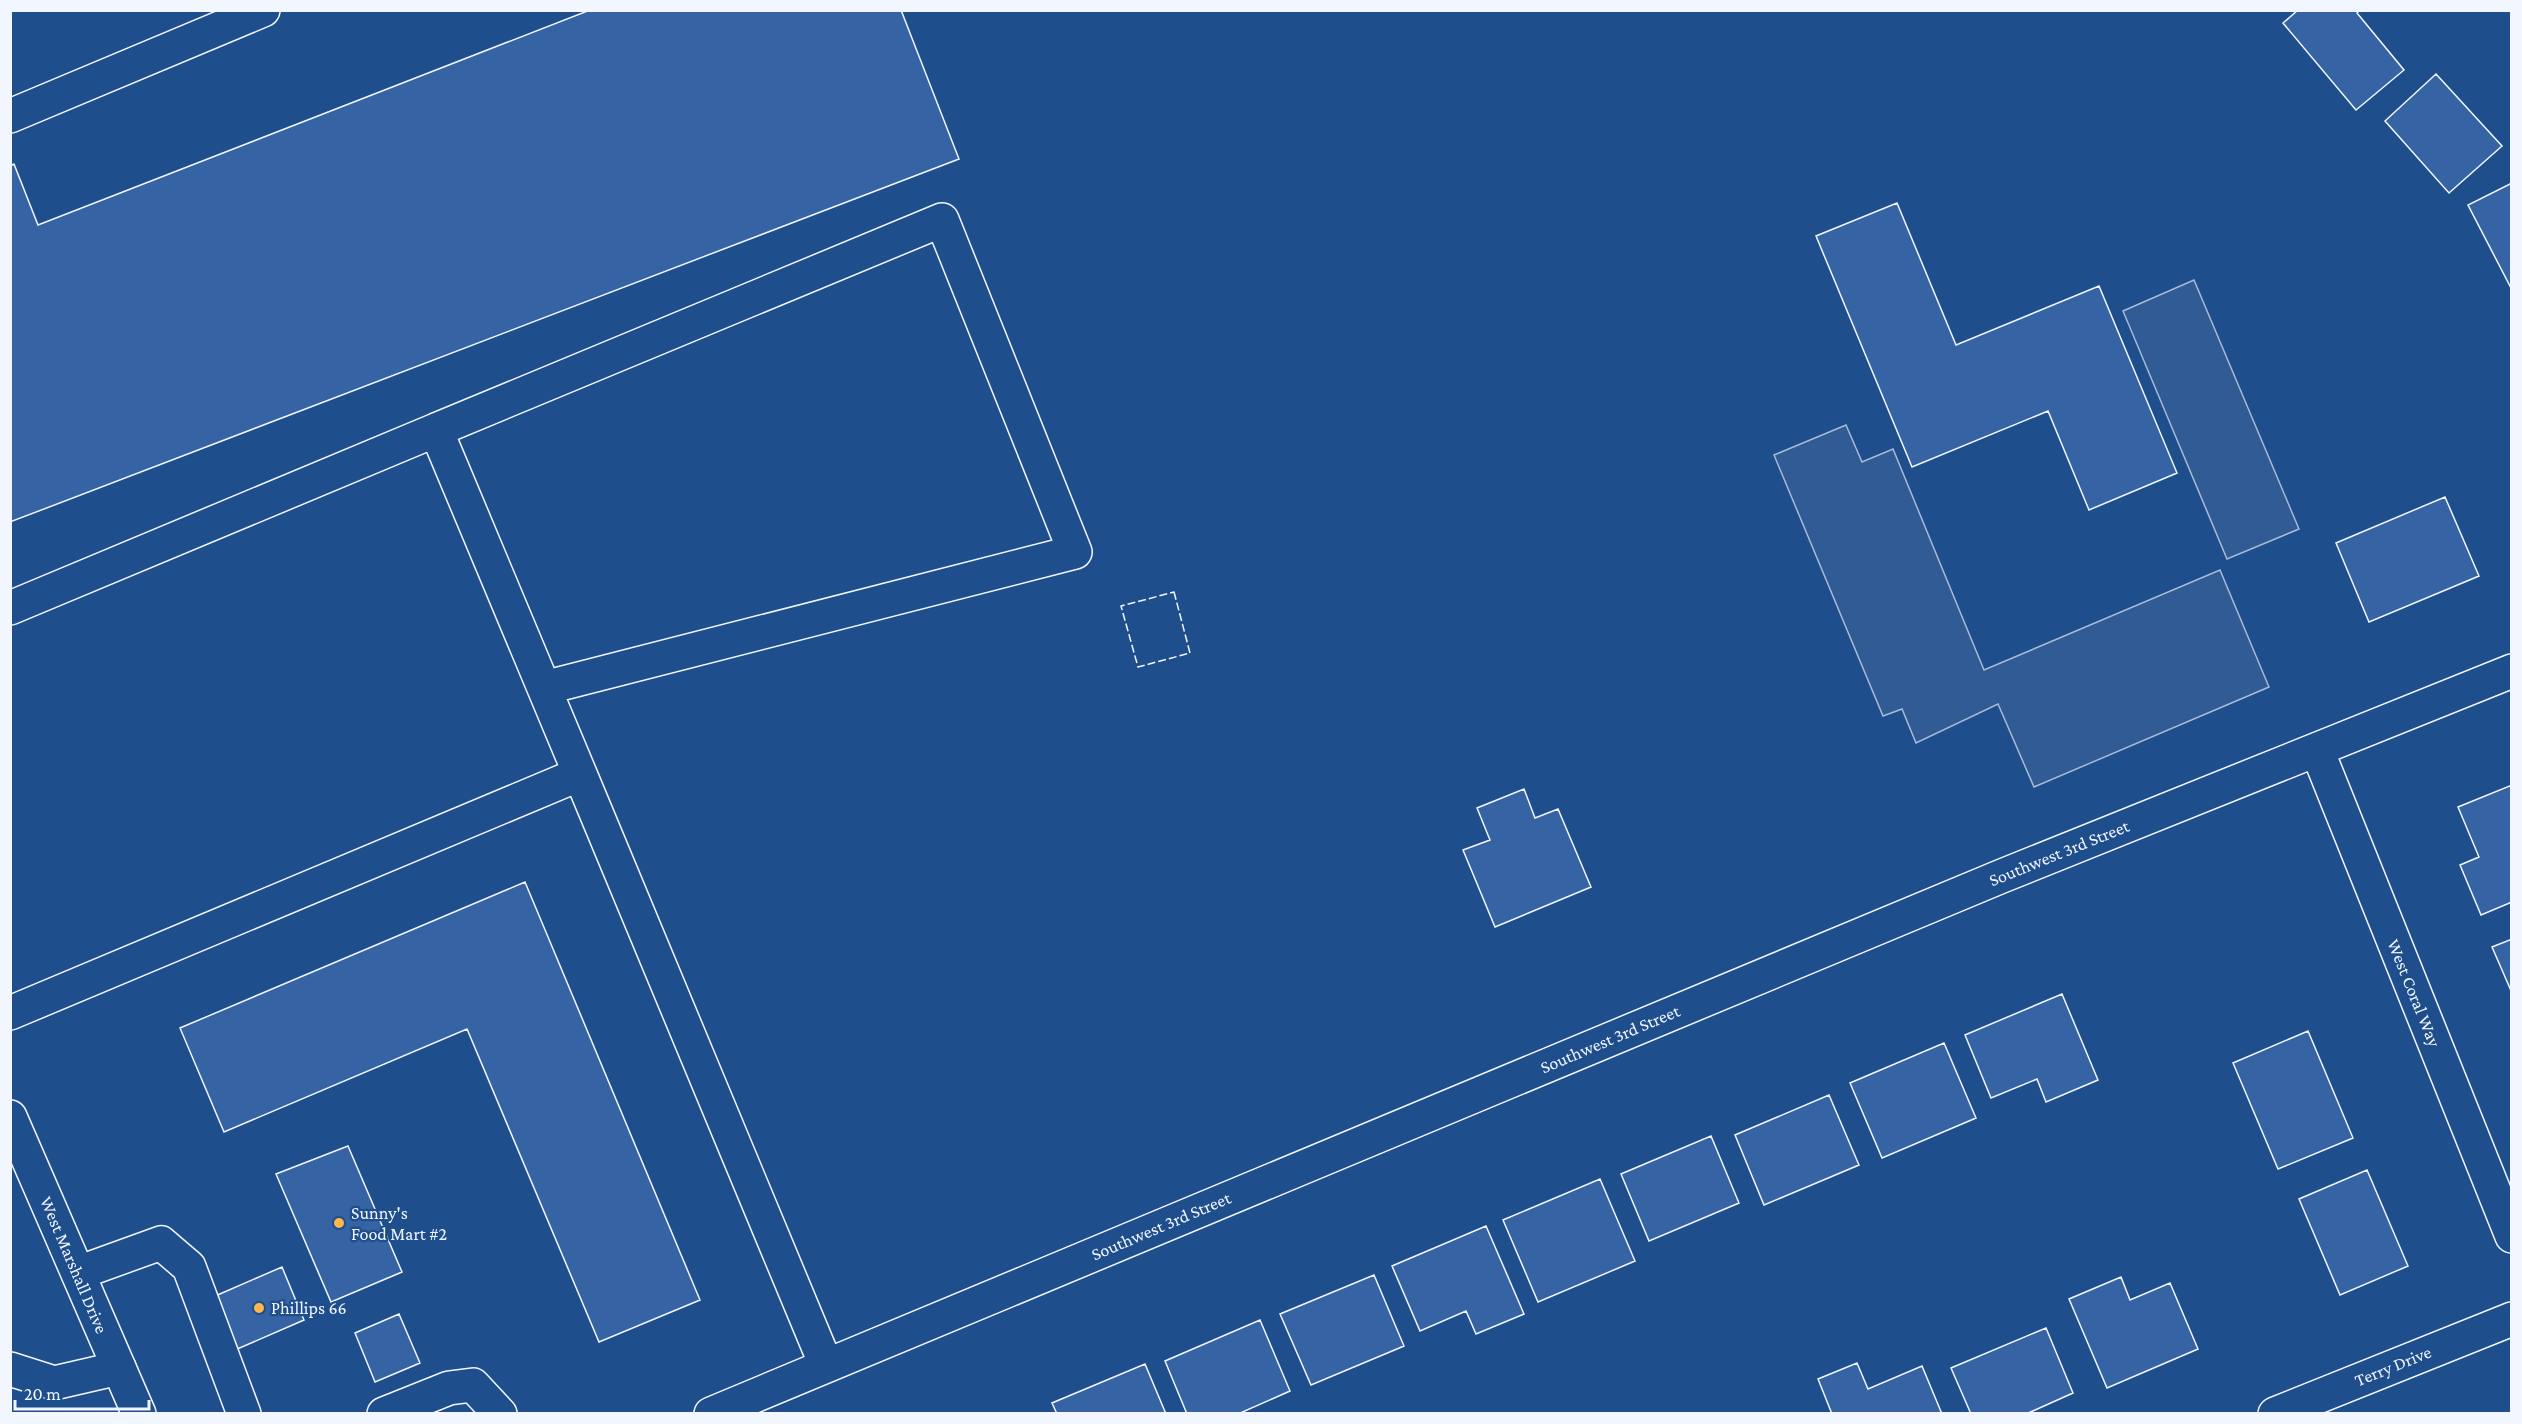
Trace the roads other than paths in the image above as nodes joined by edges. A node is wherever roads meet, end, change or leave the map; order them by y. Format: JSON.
{"nodes":[{"id":1,"x":263,"y":10,"type":"edge"},
{"id":2,"x":10,"y":116,"type":"edge"},
{"id":3,"x":436,"y":430,"type":"junction"},
{"id":4,"x":10,"y":608,"type":"edge"},
{"id":5,"x":2511,"y":671,"type":"edge"},
{"id":6,"x":544,"y":688,"type":"junction"},
{"id":7,"x":2317,"y":750,"type":"junction"},
{"id":8,"x":580,"y":774,"type":"junction"},
{"id":9,"x":10,"y":1013,"type":"edge"},
{"id":10,"x":10,"y":1117,"type":"edge"},
{"id":11,"x":2511,"y":1236,"type":"edge"},
{"id":12,"x":78,"y":1273,"type":"junction"},
{"id":13,"x":2511,"y":1319,"type":"edge"},
{"id":14,"x":826,"y":1365,"type":"junction"},
{"id":15,"x":119,"y":1368,"type":"junction"},
{"id":16,"x":10,"y":1369,"type":"edge"},
{"id":17,"x":139,"y":1413,"type":"edge"},
{"id":18,"x":244,"y":1413,"type":"edge"},
{"id":19,"x":384,"y":1413,"type":"edge"},
{"id":20,"x":500,"y":1413,"type":"edge"},
{"id":21,"x":711,"y":1413,"type":"edge"},
{"id":22,"x":2275,"y":1413,"type":"edge"}],
"edges":[{"from":1,"to":2,"type":"street"},
{"from":3,"to":4,"type":"street"},
{"from":3,"to":6,"type":"street"},
{"from":3,"to":6,"type":"street"},
{"from":5,"to":7,"type":"street","name":"Southwest 3rd Street"},
{"from":6,"to":8,"type":"street"},
{"from":7,"to":11,"type":"street","name":"West Coral Way"},
{"from":7,"to":14,"type":"street","name":"Southwest 3rd Street"},
{"from":8,"to":9,"type":"street"},
{"from":8,"to":14,"type":"street"},
{"from":10,"to":12,"type":"street","name":"West Marshall Drive"},
{"from":12,"to":15,"type":"street","name":"West Marshall Drive"},
{"from":12,"to":18,"type":"street"},
{"from":13,"to":22,"type":"street","name":"Terry Drive"},
{"from":14,"to":21,"type":"street","name":"Southwest 3rd Street"},
{"from":15,"to":16,"type":"street"},
{"from":15,"to":17,"type":"street","name":"West Marshall Drive"},
{"from":19,"to":20,"type":"street"}]}
